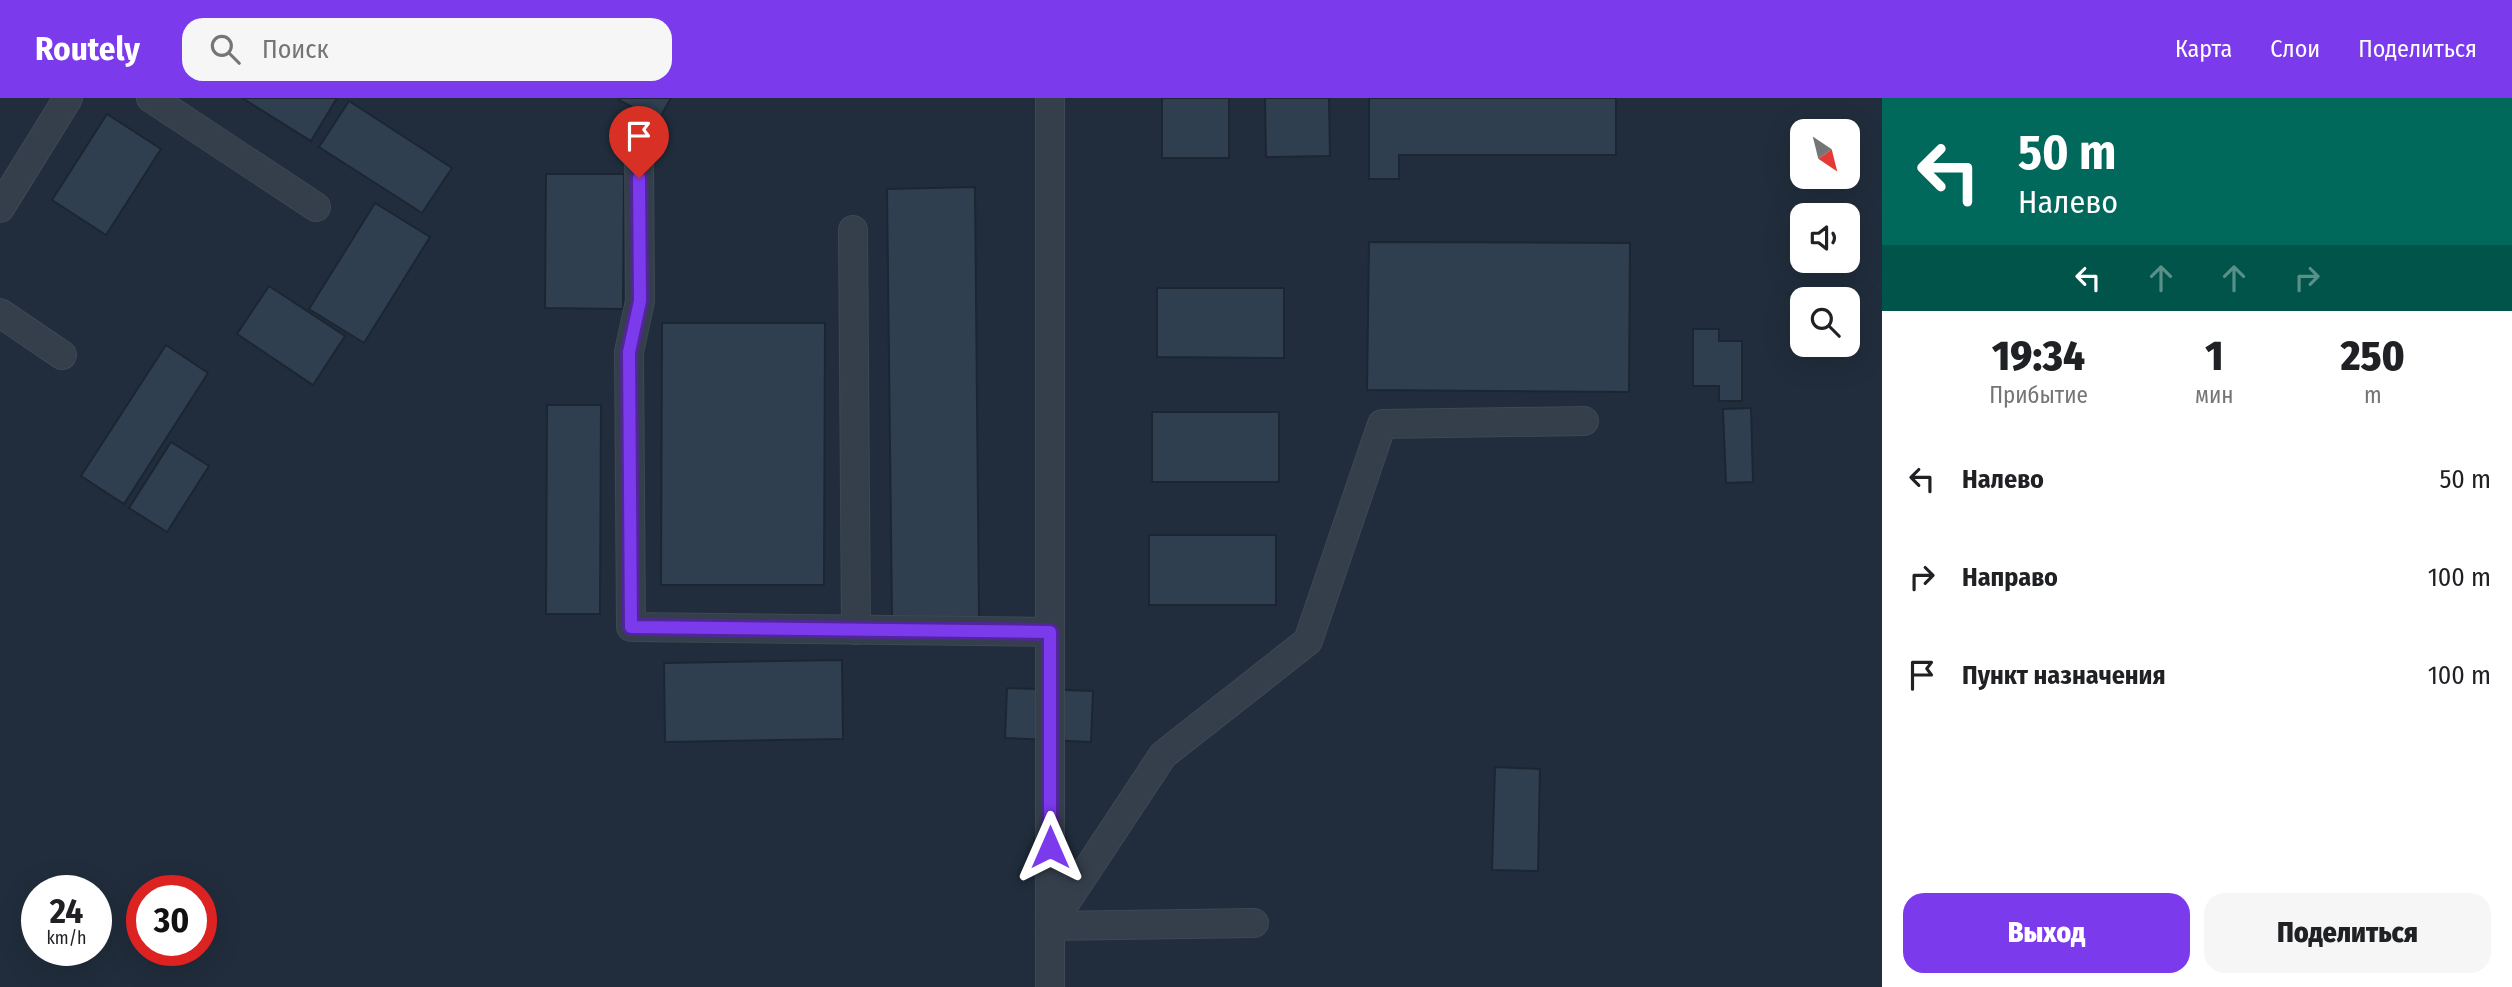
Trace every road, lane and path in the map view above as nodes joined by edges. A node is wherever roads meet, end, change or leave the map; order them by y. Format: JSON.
{"nodes":[{"id":1,"x":68,"y":98,"type":"edge"},
{"id":2,"x":151,"y":98,"type":"edge"},
{"id":3,"x":1050,"y":98,"type":"edge"},
{"id":4,"x":639,"y":153,"type":"dead end"},
{"id":5,"x":316,"y":206,"type":"dead end"},
{"id":6,"x":0,"y":208,"type":"edge"},
{"id":7,"x":853,"y":230,"type":"dead end"},
{"id":8,"x":0,"y":313,"type":"edge"},
{"id":9,"x":62,"y":355,"type":"dead end"},
{"id":10,"x":1584,"y":421,"type":"dead end"},
{"id":11,"x":856,"y":629,"type":"junction"},
{"id":12,"x":1050,"y":632,"type":"junction"},
{"id":13,"x":1254,"y":923,"type":"dead end"},
{"id":14,"x":1050,"y":926,"type":"junction"},
{"id":15,"x":1050,"y":987,"type":"edge"}],
"edges":[{"from":1,"to":6,"type":"street"},
{"from":2,"to":5,"type":"street"},
{"from":3,"to":12,"type":"street"},
{"from":4,"to":11,"type":"street"},
{"from":7,"to":11,"type":"street"},
{"from":8,"to":9,"type":"street"},
{"from":10,"to":14,"type":"street"},
{"from":11,"to":12,"type":"street"},
{"from":12,"to":14,"type":"street"},
{"from":13,"to":14,"type":"street"},
{"from":14,"to":15,"type":"street"}]}
